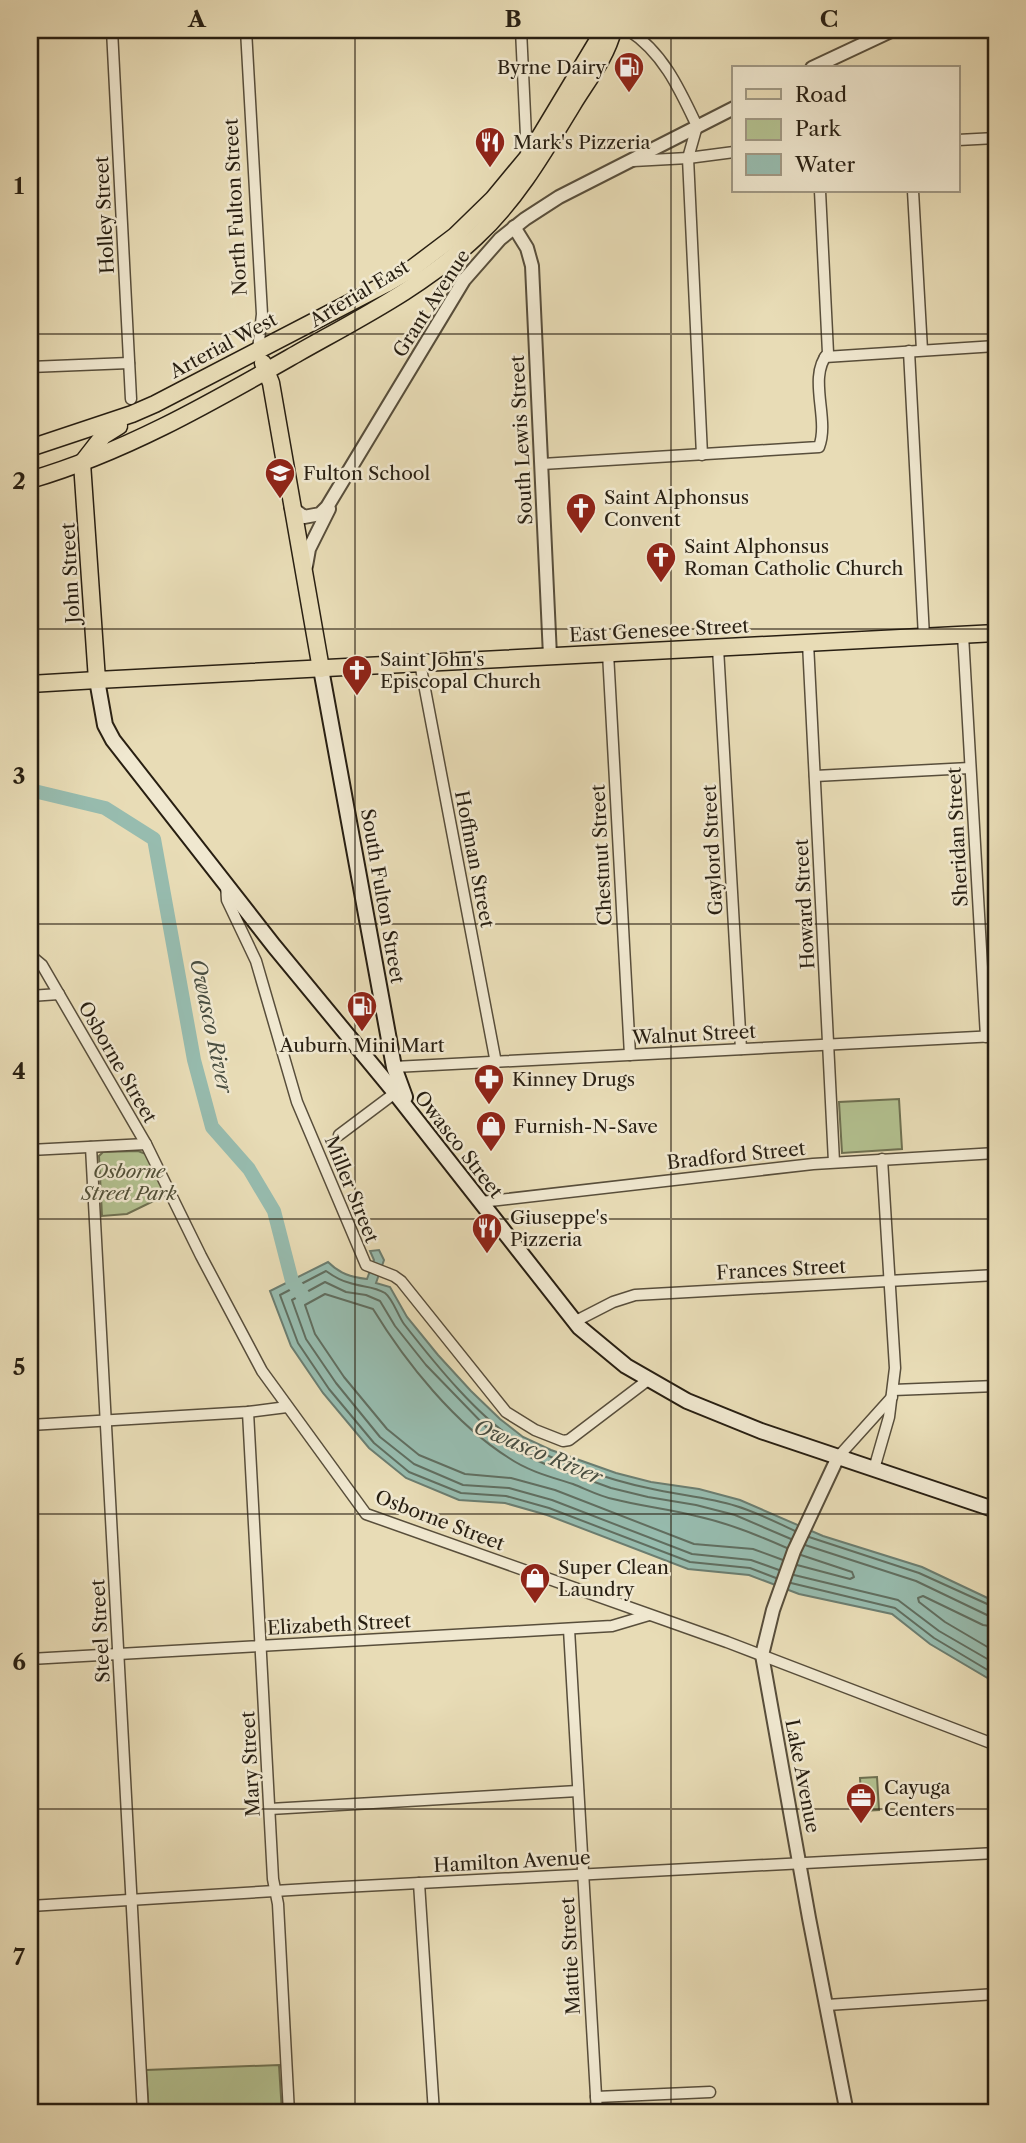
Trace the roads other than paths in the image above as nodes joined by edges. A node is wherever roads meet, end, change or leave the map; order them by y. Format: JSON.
{"nodes":[{"id":1,"x":71,"y":30,"type":"edge"},
{"id":2,"x":112,"y":30,"type":"edge"},
{"id":3,"x":246,"y":30,"type":"edge"},
{"id":4,"x":521,"y":30,"type":"edge"},
{"id":5,"x":607,"y":30,"type":"edge"},
{"id":6,"x":613,"y":30,"type":"edge"},
{"id":7,"x":628,"y":30,"type":"edge"},
{"id":8,"x":893,"y":30,"type":"edge"},
{"id":9,"x":30,"y":32,"type":"edge"},
{"id":10,"x":816,"y":66,"type":"edge"},
{"id":11,"x":732,"y":109,"type":"edge"},
{"id":12,"x":697,"y":126,"type":"junction"},
{"id":13,"x":996,"y":138,"type":"edge"},
{"id":14,"x":960,"y":140,"type":"edge"},
{"id":15,"x":732,"y":152,"type":"edge"},
{"id":16,"x":527,"y":158,"type":"junction"},
{"id":17,"x":688,"y":158,"type":"junction"},
{"id":18,"x":632,"y":161,"type":"junction"},
{"id":19,"x":820,"y":192,"type":"edge"},
{"id":20,"x":913,"y":192,"type":"edge"},
{"id":21,"x":514,"y":227,"type":"junction"},
{"id":22,"x":996,"y":346,"type":"edge"},
{"id":23,"x":258,"y":350,"type":"junction"},
{"id":24,"x":922,"y":350,"type":"junction"},
{"id":25,"x":909,"y":351,"type":"junction"},
{"id":26,"x":825,"y":357,"type":"junction"},
{"id":27,"x":129,"y":363,"type":"junction"},
{"id":28,"x":30,"y":367,"type":"edge"},
{"id":29,"x":266,"y":372,"type":"junction"},
{"id":30,"x":131,"y":406,"type":"junction"},
{"id":31,"x":30,"y":448,"type":"edge"},
{"id":32,"x":702,"y":455,"type":"junction"},
{"id":33,"x":82,"y":463,"type":"junction"},
{"id":34,"x":542,"y":464,"type":"junction"},
{"id":35,"x":30,"y":480,"type":"edge"},
{"id":36,"x":333,"y":499,"type":"junction"},
{"id":37,"x":291,"y":507,"type":"junction"},
{"id":38,"x":305,"y":581,"type":"junction"},
{"id":39,"x":996,"y":633,"type":"edge"},
{"id":40,"x":963,"y":635,"type":"junction"},
{"id":41,"x":924,"y":637,"type":"junction"},
{"id":42,"x":808,"y":643,"type":"junction"},
{"id":43,"x":718,"y":648,"type":"junction"},
{"id":44,"x":608,"y":653,"type":"junction"},
{"id":45,"x":550,"y":656,"type":"junction"},
{"id":46,"x":420,"y":663,"type":"junction"},
{"id":47,"x":321,"y":669,"type":"junction"},
{"id":48,"x":97,"y":680,"type":"junction"},
{"id":49,"x":30,"y":684,"type":"edge"},
{"id":50,"x":970,"y":768,"type":"junction"},
{"id":51,"x":815,"y":776,"type":"junction"},
{"id":52,"x":226,"y":884,"type":"junction"},
{"id":53,"x":30,"y":954,"type":"edge"},
{"id":54,"x":59,"y":994,"type":"junction"},
{"id":55,"x":30,"y":996,"type":"edge"},
{"id":56,"x":991,"y":1036,"type":"edge"},
{"id":57,"x":828,"y":1045,"type":"junction"},
{"id":58,"x":741,"y":1049,"type":"junction"},
{"id":59,"x":630,"y":1055,"type":"junction"},
{"id":60,"x":496,"y":1063,"type":"junction"},
{"id":61,"x":394,"y":1067,"type":"junction"},
{"id":62,"x":381,"y":1076,"type":"junction"},
{"id":63,"x":395,"y":1093,"type":"junction"},
{"id":64,"x":421,"y":1126,"type":"junction"},
{"id":65,"x":339,"y":1135,"type":"dead end"},
{"id":66,"x":146,"y":1144,"type":"junction"},
{"id":67,"x":91,"y":1147,"type":"junction"},
{"id":68,"x":30,"y":1150,"type":"edge"},
{"id":69,"x":996,"y":1153,"type":"edge"},
{"id":70,"x":882,"y":1159,"type":"junction"},
{"id":71,"x":834,"y":1162,"type":"junction"},
{"id":72,"x":481,"y":1202,"type":"junction"},
{"id":73,"x":996,"y":1275,"type":"edge"},
{"id":74,"x":888,"y":1280,"type":"junction"},
{"id":75,"x":574,"y":1322,"type":"junction"},
{"id":76,"x":648,"y":1380,"type":"junction"},
{"id":77,"x":996,"y":1386,"type":"edge"},
{"id":78,"x":893,"y":1393,"type":"junction"},
{"id":79,"x":287,"y":1407,"type":"junction"},
{"id":80,"x":248,"y":1412,"type":"junction"},
{"id":81,"x":106,"y":1420,"type":"junction"},
{"id":82,"x":30,"y":1425,"type":"edge"},
{"id":83,"x":838,"y":1457,"type":"junction"},
{"id":84,"x":874,"y":1469,"type":"junction"},
{"id":85,"x":996,"y":1510,"type":"edge"},
{"id":86,"x":649,"y":1615,"type":"junction"},
{"id":87,"x":569,"y":1629,"type":"junction"},
{"id":88,"x":261,"y":1646,"type":"junction"},
{"id":89,"x":119,"y":1654,"type":"junction"},
{"id":90,"x":762,"y":1655,"type":"junction"},
{"id":91,"x":30,"y":1658,"type":"edge"},
{"id":92,"x":996,"y":1745,"type":"edge"},
{"id":93,"x":578,"y":1791,"type":"junction"},
{"id":94,"x":270,"y":1809,"type":"junction"},
{"id":95,"x":996,"y":1853,"type":"edge"},
{"id":96,"x":800,"y":1864,"type":"junction"},
{"id":97,"x":583,"y":1874,"type":"junction"},
{"id":98,"x":419,"y":1883,"type":"junction"},
{"id":99,"x":275,"y":1891,"type":"junction"},
{"id":100,"x":132,"y":1900,"type":"junction"},
{"id":101,"x":30,"y":1906,"type":"edge"},
{"id":102,"x":996,"y":1994,"type":"edge"},
{"id":103,"x":827,"y":2004,"type":"junction"},
{"id":104,"x":710,"y":2092,"type":"dead end"},
{"id":105,"x":596,"y":2096,"type":"junction"},
{"id":106,"x":143,"y":2113,"type":"edge"},
{"id":107,"x":289,"y":2113,"type":"edge"},
{"id":108,"x":434,"y":2113,"type":"edge"},
{"id":109,"x":597,"y":2113,"type":"edge"},
{"id":110,"x":847,"y":2113,"type":"edge"}],
"edges":[{"from":1,"to":9,"type":"street"},
{"from":2,"to":27,"type":"street","name":"Holley Street"},
{"from":3,"to":23,"type":"street","name":"North Fulton Street"},
{"from":4,"to":16,"type":"street"},
{"from":5,"to":16,"type":"main road","name":"Arterial West"},
{"from":6,"to":29,"type":"main road","name":"Arterial East"},
{"from":7,"to":12,"type":"street"},
{"from":8,"to":10,"type":"street"},
{"from":11,"to":12,"type":"street"},
{"from":12,"to":17,"type":"street"},
{"from":12,"to":18,"type":"street"},
{"from":13,"to":14,"type":"street"},
{"from":15,"to":17,"type":"street","name":"Grant Avenue"},
{"from":16,"to":23,"type":"main road","name":"Arterial West"},
{"from":17,"to":18,"type":"street","name":"Grant Avenue"},
{"from":17,"to":32,"type":"street"},
{"from":18,"to":21,"type":"street","name":"Grant Avenue"},
{"from":19,"to":26,"type":"street"},
{"from":20,"to":24,"type":"street"},
{"from":21,"to":34,"type":"street","name":"South Lewis Street"},
{"from":21,"to":36,"type":"street","name":"Grant Avenue"},
{"from":22,"to":24,"type":"street"},
{"from":23,"to":29,"type":"main road","name":"North Fulton Street"},
{"from":23,"to":30,"type":"main road","name":"Arterial West"},
{"from":24,"to":25,"type":"street"},
{"from":25,"to":26,"type":"street"},
{"from":25,"to":41,"type":"street"},
{"from":26,"to":32,"type":"street"},
{"from":27,"to":28,"type":"street"},
{"from":27,"to":30,"type":"street","name":"Holley Street"},
{"from":29,"to":33,"type":"main road","name":"Arterial East"},
{"from":29,"to":37,"type":"main road","name":"North Fulton Street"},
{"from":30,"to":31,"type":"main road","name":"Arterial West"},
{"from":30,"to":33,"type":"main road"},
{"from":32,"to":34,"type":"street"},
{"from":33,"to":35,"type":"main road","name":"Arterial East"},
{"from":33,"to":48,"type":"main road","name":"John Street"},
{"from":34,"to":45,"type":"street","name":"South Lewis Street"},
{"from":36,"to":37,"type":"street"},
{"from":36,"to":38,"type":"street","name":"Grant Avenue"},
{"from":37,"to":38,"type":"main road","name":"North Fulton Street"},
{"from":38,"to":47,"type":"main road","name":"North Fulton Street"},
{"from":39,"to":40,"type":"main road","name":"East Genesee Street"},
{"from":40,"to":41,"type":"main road","name":"East Genesee Street"},
{"from":40,"to":50,"type":"street","name":"Sheridan Street"},
{"from":41,"to":42,"type":"main road","name":"East Genesee Street"},
{"from":42,"to":43,"type":"main road","name":"East Genesee Street"},
{"from":42,"to":51,"type":"street","name":"Howard Street"},
{"from":43,"to":44,"type":"main road","name":"East Genesee Street"},
{"from":43,"to":58,"type":"street","name":"Gaylord Street"},
{"from":44,"to":45,"type":"main road","name":"East Genesee Street"},
{"from":44,"to":59,"type":"street","name":"Chestnut Street"},
{"from":45,"to":46,"type":"main road","name":"East Genesee Street"},
{"from":46,"to":47,"type":"main road","name":"East Genesee Street"},
{"from":46,"to":60,"type":"street","name":"Hoffman Street"},
{"from":47,"to":48,"type":"main road","name":"East Genesee Street"},
{"from":47,"to":61,"type":"main road","name":"South Fulton Street"},
{"from":48,"to":49,"type":"main road","name":"East Genesee Street"},
{"from":48,"to":52,"type":"main road","name":"Owasco Street"},
{"from":50,"to":51,"type":"street"},
{"from":50,"to":56,"type":"street","name":"Sheridan Street"},
{"from":51,"to":57,"type":"street","name":"Howard Street"},
{"from":52,"to":62,"type":"main road","name":"Owasco Street"},
{"from":52,"to":76,"type":"street","name":"Miller Street"},
{"from":53,"to":54,"type":"street","name":"Osborne Street"},
{"from":54,"to":55,"type":"street"},
{"from":54,"to":66,"type":"street","name":"Osborne Street"},
{"from":56,"to":57,"type":"street","name":"Walnut Street"},
{"from":57,"to":58,"type":"street","name":"Walnut Street"},
{"from":57,"to":71,"type":"street","name":"Howard Street"},
{"from":58,"to":59,"type":"street","name":"Walnut Street"},
{"from":59,"to":60,"type":"street","name":"Walnut Street"},
{"from":60,"to":61,"type":"street","name":"Walnut Street"},
{"from":61,"to":62,"type":"main road"},
{"from":61,"to":64,"type":"main road","name":"South Fulton Street"},
{"from":62,"to":63,"type":"main road","name":"Owasco Street"},
{"from":63,"to":64,"type":"main road","name":"Owasco Street"},
{"from":63,"to":65,"type":"street"},
{"from":64,"to":72,"type":"main road","name":"Owasco Street"},
{"from":66,"to":67,"type":"street"},
{"from":66,"to":79,"type":"street","name":"Osborne Street"},
{"from":67,"to":68,"type":"street"},
{"from":67,"to":81,"type":"street","name":"Steel Street"},
{"from":69,"to":70,"type":"street","name":"Bradford Street"},
{"from":70,"to":71,"type":"street","name":"Bradford Street"},
{"from":70,"to":74,"type":"street"},
{"from":71,"to":72,"type":"street","name":"Bradford Street"},
{"from":72,"to":75,"type":"main road","name":"Owasco Street"},
{"from":73,"to":74,"type":"street","name":"Frances Street"},
{"from":74,"to":75,"type":"street","name":"Frances Street"},
{"from":74,"to":78,"type":"street"},
{"from":75,"to":76,"type":"main road","name":"Owasco Street"},
{"from":76,"to":83,"type":"main road","name":"Owasco Street"},
{"from":77,"to":78,"type":"street"},
{"from":78,"to":83,"type":"street"},
{"from":78,"to":84,"type":"street"},
{"from":79,"to":80,"type":"street"},
{"from":79,"to":86,"type":"street","name":"Osborne Street"},
{"from":80,"to":81,"type":"street"},
{"from":80,"to":88,"type":"street","name":"Mary Street"},
{"from":81,"to":82,"type":"street"},
{"from":81,"to":89,"type":"street","name":"Steel Street"},
{"from":83,"to":84,"type":"main road","name":"Owasco Street"},
{"from":83,"to":90,"type":"street","name":"Lake Avenue"},
{"from":84,"to":85,"type":"main road","name":"Owasco Street"},
{"from":86,"to":87,"type":"street","name":"Elizabeth Street"},
{"from":86,"to":90,"type":"street","name":"Osborne Street"},
{"from":87,"to":88,"type":"street","name":"Elizabeth Street"},
{"from":87,"to":93,"type":"street","name":"Mattie Street"},
{"from":88,"to":89,"type":"street","name":"Elizabeth Street"},
{"from":88,"to":94,"type":"street","name":"Mary Street"},
{"from":89,"to":91,"type":"street","name":"Elizabeth Street"},
{"from":89,"to":100,"type":"street","name":"Steel Street"},
{"from":90,"to":92,"type":"street","name":"Osborne Street"},
{"from":90,"to":96,"type":"street","name":"Lake Avenue"},
{"from":93,"to":94,"type":"street"},
{"from":93,"to":97,"type":"street","name":"Mattie Street"},
{"from":94,"to":99,"type":"street","name":"Mary Street"},
{"from":95,"to":96,"type":"street","name":"Hamilton Avenue"},
{"from":96,"to":97,"type":"street","name":"Hamilton Avenue"},
{"from":96,"to":103,"type":"street","name":"Lake Avenue"},
{"from":97,"to":98,"type":"street","name":"Hamilton Avenue"},
{"from":97,"to":105,"type":"street","name":"Mattie Street"},
{"from":98,"to":99,"type":"street","name":"Hamilton Avenue"},
{"from":98,"to":108,"type":"street"},
{"from":99,"to":100,"type":"street","name":"Hamilton Avenue"},
{"from":99,"to":107,"type":"street","name":"Mary Street"},
{"from":100,"to":101,"type":"street","name":"Hamilton Avenue"},
{"from":100,"to":106,"type":"street","name":"Steel Street"},
{"from":102,"to":103,"type":"street"},
{"from":103,"to":110,"type":"street","name":"Lake Avenue"},
{"from":104,"to":105,"type":"street"},
{"from":105,"to":109,"type":"street","name":"Mattie Street"}]}
